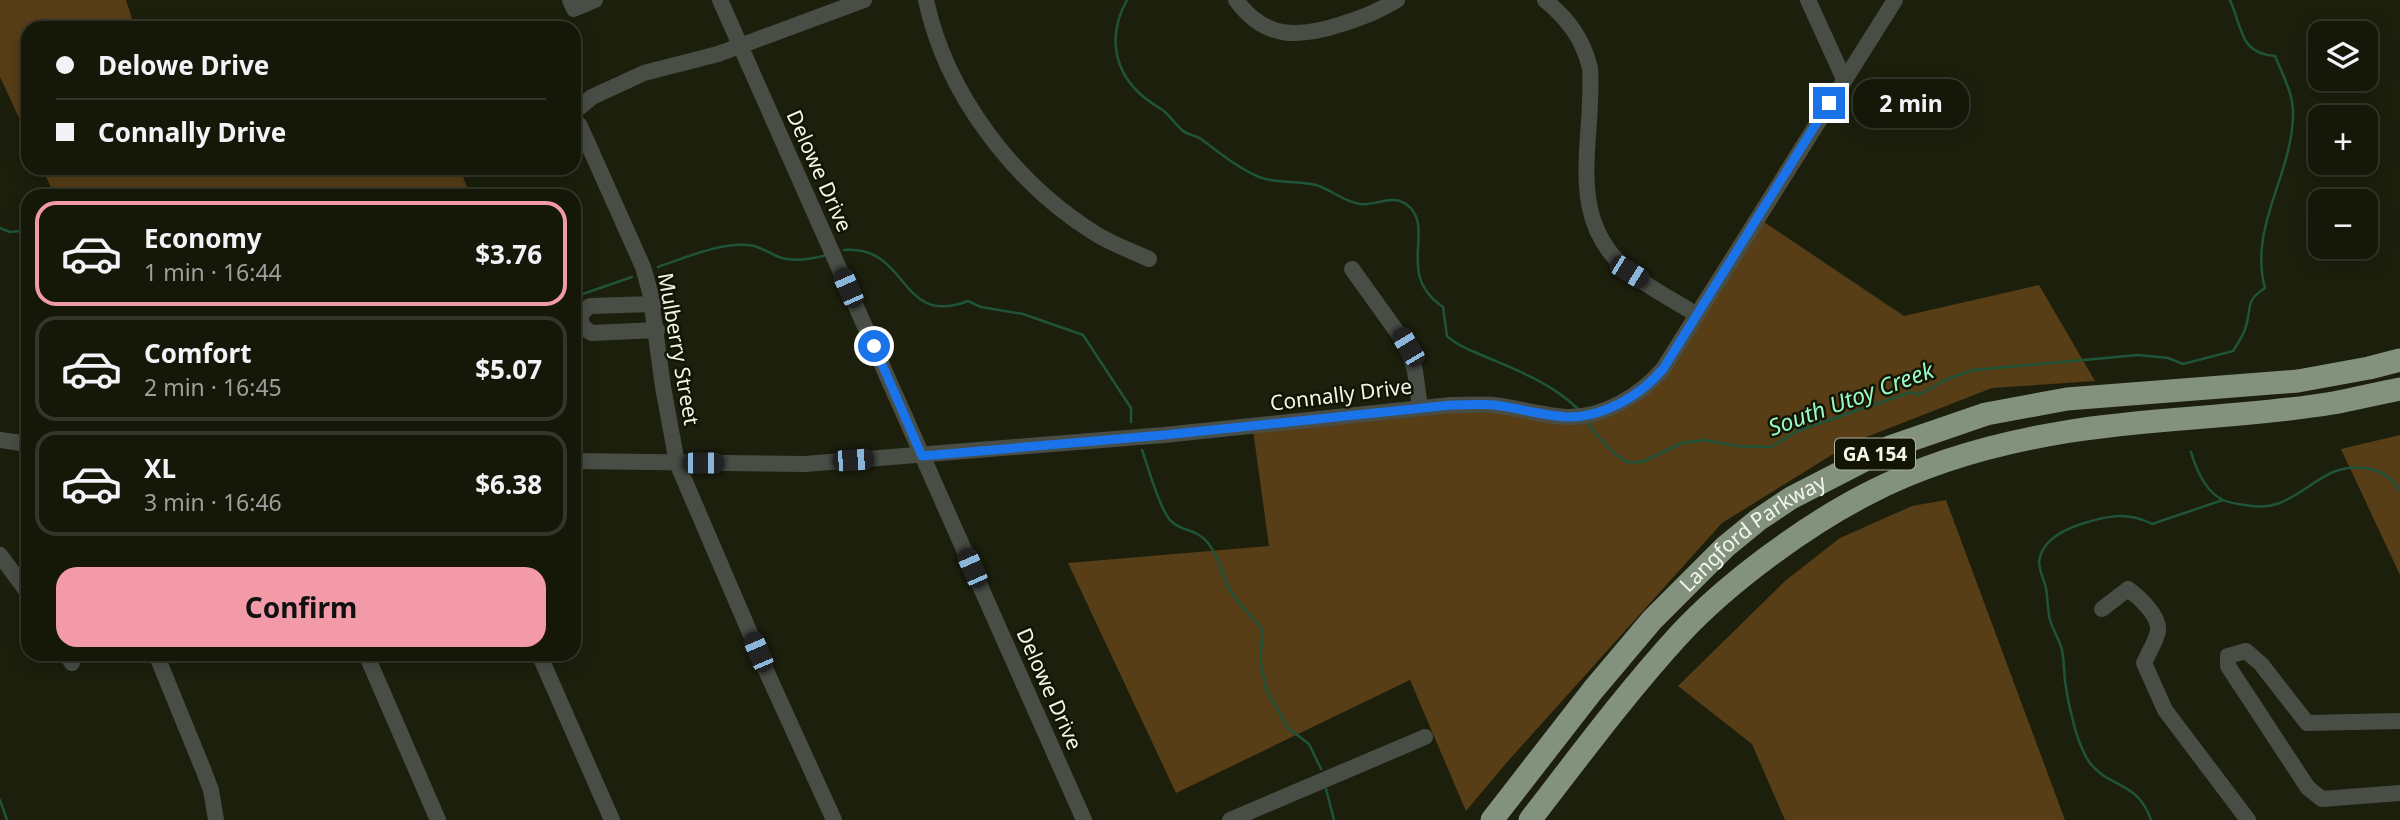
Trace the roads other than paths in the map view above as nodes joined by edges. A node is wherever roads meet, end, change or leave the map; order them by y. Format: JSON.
{"nodes":[{"id":1,"x":570,"y":0,"type":"edge"},
{"id":2,"x":595,"y":0,"type":"edge"},
{"id":3,"x":720,"y":0,"type":"edge"},
{"id":4,"x":864,"y":0,"type":"edge"},
{"id":5,"x":926,"y":0,"type":"edge"},
{"id":6,"x":1236,"y":0,"type":"edge"},
{"id":7,"x":1397,"y":0,"type":"edge"},
{"id":8,"x":1545,"y":0,"type":"edge"},
{"id":9,"x":1808,"y":0,"type":"edge"},
{"id":10,"x":1895,"y":0,"type":"edge"},
{"id":11,"x":740,"y":46,"type":"junction"},
{"id":12,"x":1844,"y":79,"type":"junction"},
{"id":13,"x":581,"y":106,"type":"edge"},
{"id":14,"x":581,"y":143,"type":"edge"},
{"id":15,"x":1149,"y":259,"type":"dead end"},
{"id":16,"x":1352,"y":269,"type":"dead end"},
{"id":17,"x":654,"y":304,"type":"junction"},
{"id":18,"x":1697,"y":315,"type":"junction"},
{"id":19,"x":581,"y":316,"type":"edge"},
{"id":20,"x":581,"y":322,"type":"edge"},
{"id":21,"x":657,"y":330,"type":"junction"},
{"id":22,"x":2400,"y":360,"type":"edge"},
{"id":23,"x":2400,"y":388,"type":"edge"},
{"id":24,"x":1420,"y":407,"type":"junction"},
{"id":25,"x":0,"y":440,"type":"edge"},
{"id":26,"x":21,"y":443,"type":"edge"},
{"id":27,"x":922,"y":456,"type":"junction"},
{"id":28,"x":581,"y":461,"type":"edge"},
{"id":29,"x":677,"y":463,"type":"junction"},
{"id":30,"x":0,"y":555,"type":"edge"},
{"id":31,"x":21,"y":584,"type":"edge"},
{"id":32,"x":2102,"y":609,"type":"dead end"},
{"id":33,"x":159,"y":661,"type":"edge"},
{"id":34,"x":369,"y":661,"type":"edge"},
{"id":35,"x":542,"y":661,"type":"edge"},
{"id":36,"x":2400,"y":721,"type":"edge"},
{"id":37,"x":1425,"y":737,"type":"dead end"},
{"id":38,"x":2400,"y":793,"type":"edge"},
{"id":39,"x":216,"y":820,"type":"edge"},
{"id":40,"x":438,"y":820,"type":"edge"},
{"id":41,"x":612,"y":820,"type":"edge"},
{"id":42,"x":834,"y":820,"type":"edge"},
{"id":43,"x":1084,"y":820,"type":"edge"},
{"id":44,"x":1230,"y":820,"type":"edge"},
{"id":45,"x":1492,"y":820,"type":"edge"},
{"id":46,"x":1530,"y":820,"type":"edge"},
{"id":47,"x":2248,"y":820,"type":"edge"}],
"edges":[{"from":1,"to":2,"type":"street"},
{"from":3,"to":11,"type":"street","name":"Delowe Drive"},
{"from":4,"to":11,"type":"street"},
{"from":5,"to":15,"type":"street"},
{"from":6,"to":7,"type":"street"},
{"from":8,"to":18,"type":"street"},
{"from":9,"to":12,"type":"street"},
{"from":10,"to":12,"type":"street","name":"Connally Drive"},
{"from":11,"to":13,"type":"street"},
{"from":11,"to":27,"type":"street","name":"Delowe Drive"},
{"from":12,"to":18,"type":"street","name":"Connally Drive"},
{"from":14,"to":17,"type":"street","name":"Mulberry Street"},
{"from":16,"to":24,"type":"street"},
{"from":17,"to":19,"type":"street"},
{"from":17,"to":21,"type":"street","name":"Mulberry Street"},
{"from":18,"to":24,"type":"street","name":"Connally Drive"},
{"from":20,"to":21,"type":"street"},
{"from":21,"to":29,"type":"street","name":"Mulberry Street"},
{"from":22,"to":45,"type":"highway","name":"Langford Parkway","number":"GA 154"},
{"from":23,"to":46,"type":"highway","name":"Langford Parkway","number":"GA 154"},
{"from":24,"to":27,"type":"street","name":"Connally Drive"},
{"from":25,"to":26,"type":"street"},
{"from":27,"to":29,"type":"street","name":"Connally Drive"},
{"from":27,"to":43,"type":"street","name":"Delowe Drive"},
{"from":28,"to":29,"type":"street","name":"Connally Drive"},
{"from":29,"to":42,"type":"street","name":"Mulberry Street"},
{"from":30,"to":31,"type":"street"},
{"from":32,"to":47,"type":"street"},
{"from":33,"to":39,"type":"street"},
{"from":34,"to":40,"type":"street"},
{"from":35,"to":41,"type":"street"},
{"from":36,"to":38,"type":"street"},
{"from":37,"to":44,"type":"street"}]}
